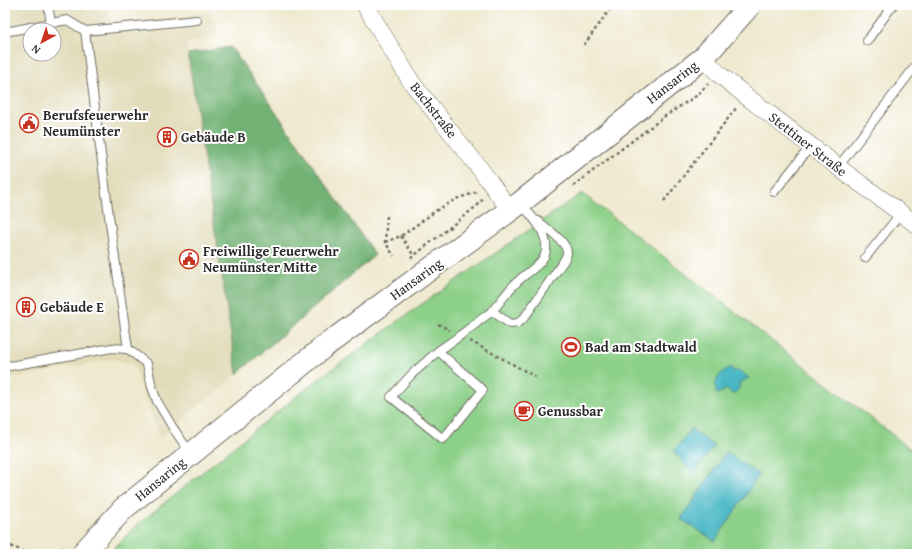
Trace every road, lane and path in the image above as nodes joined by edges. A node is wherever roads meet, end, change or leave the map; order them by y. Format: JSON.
{"nodes":[{"id":1,"x":48,"y":5,"type":"edge"},
{"id":2,"x":365,"y":5,"type":"edge"},
{"id":3,"x":613,"y":5,"type":"edge"},
{"id":4,"x":750,"y":5,"type":"edge"},
{"id":5,"x":893,"y":5,"type":"edge"},
{"id":6,"x":917,"y":13,"type":"edge"},
{"id":7,"x":197,"y":20,"type":"dead end"},
{"id":8,"x":917,"y":20,"type":"edge"},
{"id":9,"x":51,"y":22,"type":"edge"},
{"id":10,"x":56,"y":22,"type":"edge"},
{"id":11,"x":22,"y":29,"type":"edge"},
{"id":12,"x":85,"y":31,"type":"junction"},
{"id":13,"x":5,"y":32,"type":"edge"},
{"id":14,"x":868,"y":41,"type":"dead end"},
{"id":15,"x":584,"y":45,"type":"dead end"},
{"id":16,"x":703,"y":58,"type":"junction"},
{"id":17,"x":917,"y":64,"type":"edge"},
{"id":18,"x":746,"y":96,"type":"junction"},
{"id":19,"x":811,"y":146,"type":"junction"},
{"id":20,"x":838,"y":167,"type":"junction"},
{"id":21,"x":492,"y":186,"type":"junction"},
{"id":22,"x":774,"y":192,"type":"dead end"},
{"id":23,"x":664,"y":201,"type":"dead end"},
{"id":24,"x":521,"y":210,"type":"junction"},
{"id":25,"x":901,"y":213,"type":"junction"},
{"id":26,"x":387,"y":216,"type":"dead end"},
{"id":27,"x":917,"y":225,"type":"edge"},
{"id":28,"x":401,"y":236,"type":"junction"},
{"id":29,"x":386,"y":242,"type":"junction"},
{"id":30,"x":394,"y":256,"type":"dead end"},
{"id":31,"x":414,"y":256,"type":"dead end"},
{"id":32,"x":865,"y":258,"type":"dead end"},
{"id":33,"x":492,"y":311,"type":"junction"},
{"id":34,"x":438,"y":324,"type":"dead end"},
{"id":35,"x":461,"y":336,"type":"junction"},
{"id":36,"x":128,"y":349,"type":"junction"},
{"id":37,"x":438,"y":351,"type":"junction"},
{"id":38,"x":5,"y":364,"type":"edge"},
{"id":39,"x":538,"y":378,"type":"dead end"},
{"id":40,"x":190,"y":454,"type":"junction"},
{"id":41,"x":5,"y":544,"type":"edge"},
{"id":42,"x":74,"y":551,"type":"edge"},
{"id":43,"x":32,"y":554,"type":"edge"}],
"edges":[{"from":1,"to":9,"type":"lane"},
{"from":2,"to":21,"type":"street","name":"Bachstraße"},
{"from":3,"to":15,"type":"path"},
{"from":4,"to":16,"type":"main road","name":"Hansaring"},
{"from":5,"to":14,"type":"lane"},
{"from":6,"to":8,"type":"path"},
{"from":7,"to":12,"type":"lane"},
{"from":10,"to":12,"type":"lane"},
{"from":11,"to":13,"type":"lane"},
{"from":12,"to":36,"type":"lane"},
{"from":16,"to":18,"type":"street","name":"Stettiner Straße"},
{"from":16,"to":24,"type":"main road","name":"Hansaring"},
{"from":17,"to":20,"type":"lane"},
{"from":18,"to":19,"type":"street","name":"Stettiner Straße"},
{"from":18,"to":23,"type":"path"},
{"from":19,"to":20,"type":"street","name":"Stettiner Straße"},
{"from":19,"to":22,"type":"lane"},
{"from":20,"to":25,"type":"street","name":"Stettiner Straße"},
{"from":21,"to":24,"type":"street","name":"Bachstraße"},
{"from":21,"to":28,"type":"path"},
{"from":24,"to":33,"type":"lane"},
{"from":24,"to":33,"type":"lane"},
{"from":24,"to":40,"type":"main road","name":"Hansaring"},
{"from":25,"to":27,"type":"street","name":"Stettiner Straße"},
{"from":25,"to":32,"type":"lane"},
{"from":26,"to":29,"type":"path"},
{"from":28,"to":29,"type":"path"},
{"from":28,"to":31,"type":"path"},
{"from":29,"to":30,"type":"path"},
{"from":33,"to":35,"type":"lane"},
{"from":34,"to":35,"type":"path"},
{"from":35,"to":37,"type":"lane"},
{"from":35,"to":39,"type":"path"},
{"from":36,"to":38,"type":"lane"},
{"from":36,"to":40,"type":"lane"},
{"from":37,"to":37,"type":"lane"},
{"from":40,"to":42,"type":"main road","name":"Hansaring"},
{"from":41,"to":43,"type":"path"},
{"from":42,"to":43,"type":"path"}]}
